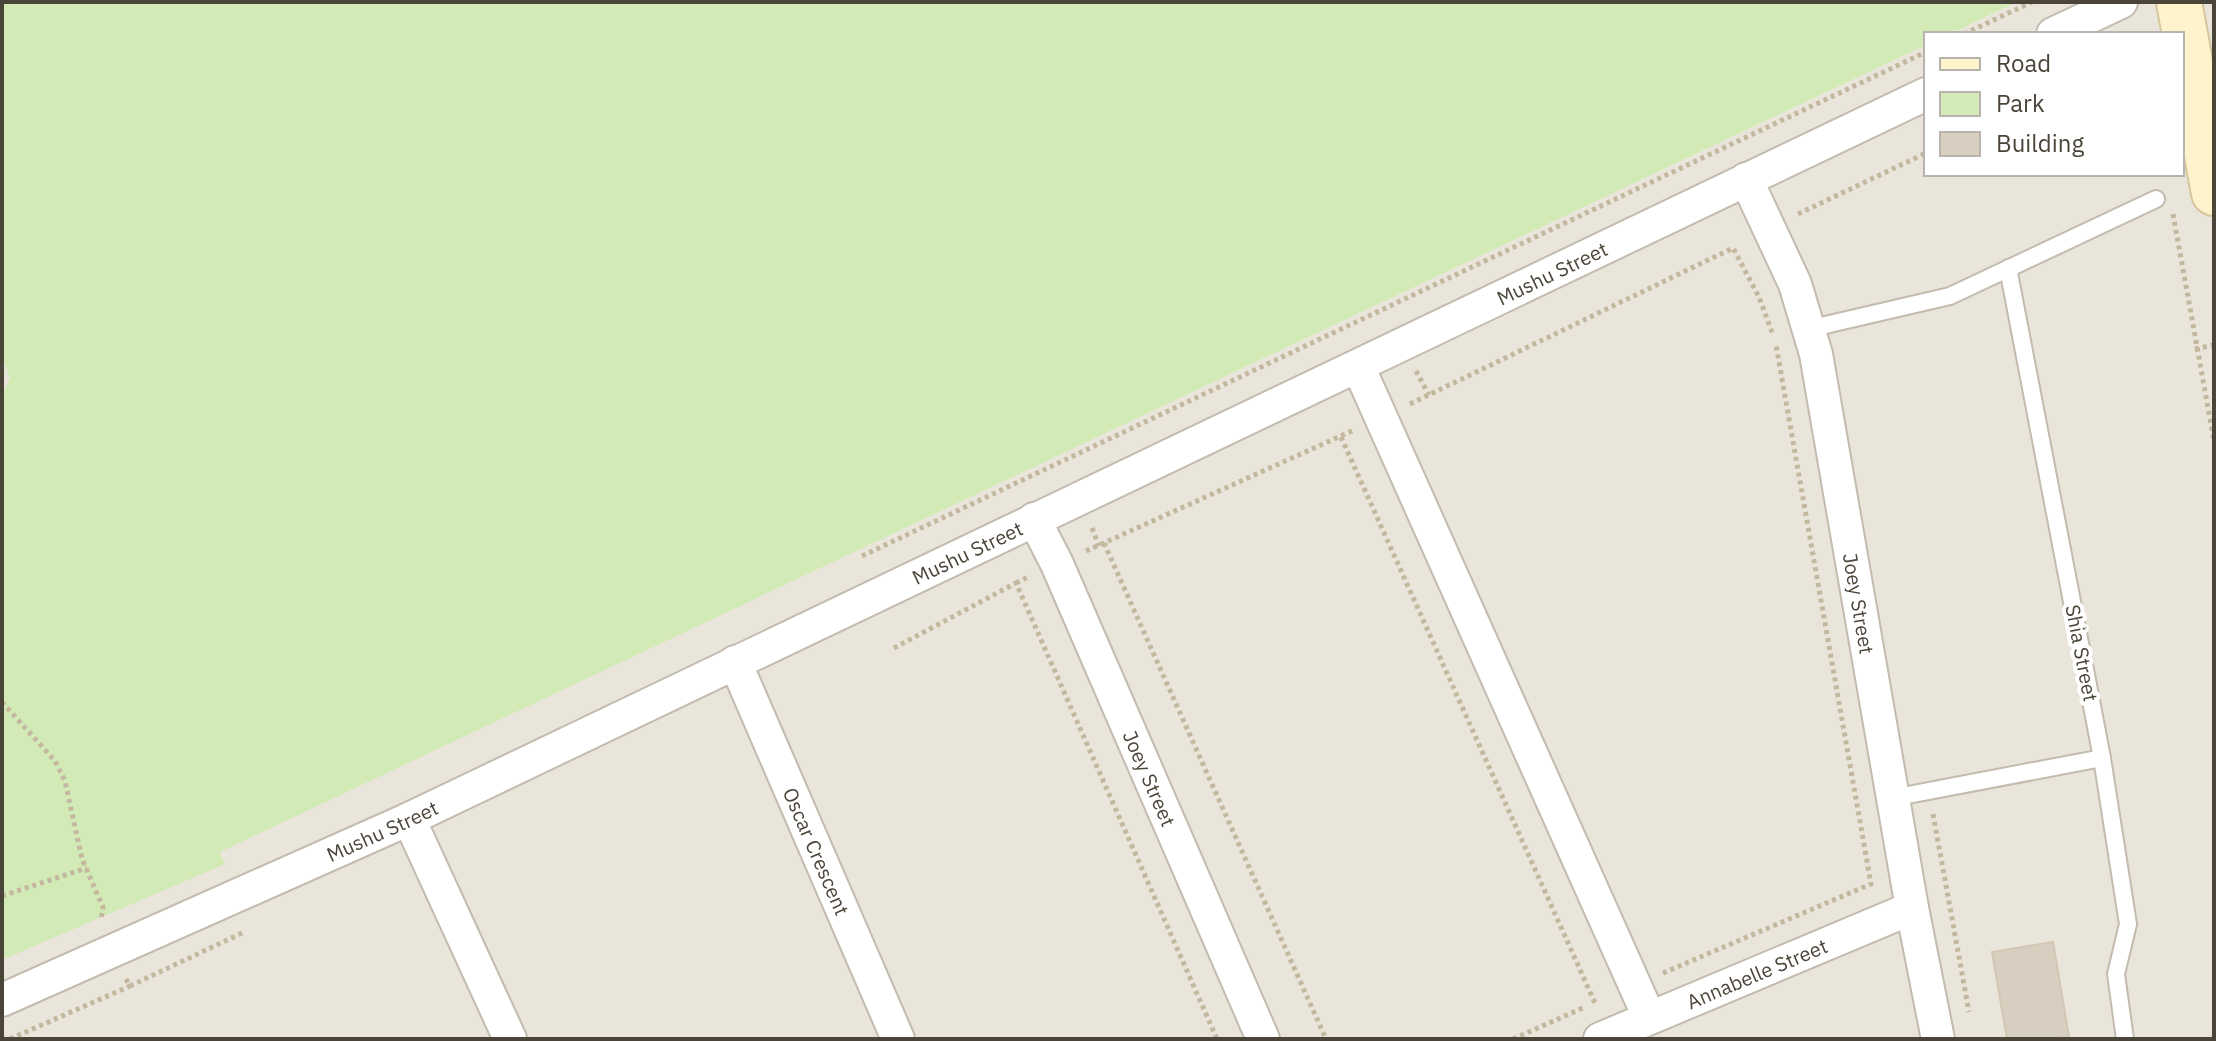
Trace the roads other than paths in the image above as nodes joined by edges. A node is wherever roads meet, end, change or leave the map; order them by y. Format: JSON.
{"nodes":[{"id":1,"x":2121,"y":2,"type":"edge"},
{"id":2,"x":2179,"y":2,"type":"edge"},
{"id":3,"x":2057,"y":32,"type":"edge"},
{"id":4,"x":1924,"y":95,"type":"edge"},
{"id":5,"x":1746,"y":179,"type":"junction"},
{"id":6,"x":2214,"y":193,"type":"edge"},
{"id":7,"x":2156,"y":199,"type":"dead end"},
{"id":8,"x":2008,"y":268,"type":"junction"},
{"id":9,"x":1808,"y":329,"type":"junction"},
{"id":10,"x":1358,"y":366,"type":"junction"},
{"id":11,"x":1034,"y":519,"type":"junction"},
{"id":12,"x":735,"y":662,"type":"junction"},
{"id":13,"x":2102,"y":758,"type":"junction"},
{"id":14,"x":1892,"y":798,"type":"junction"},
{"id":15,"x":409,"y":819,"type":"junction"},
{"id":16,"x":1912,"y":908,"type":"junction"},
{"id":17,"x":2,"y":1000,"type":"edge"},
{"id":18,"x":1649,"y":1017,"type":"junction"},
{"id":19,"x":510,"y":1039,"type":"edge"},
{"id":20,"x":898,"y":1039,"type":"edge"},
{"id":21,"x":1263,"y":1039,"type":"edge"},
{"id":22,"x":1600,"y":1039,"type":"edge"},
{"id":23,"x":1938,"y":1039,"type":"edge"},
{"id":24,"x":2125,"y":1039,"type":"edge"}],
"edges":[{"from":1,"to":3,"type":"street"},
{"from":2,"to":6,"type":"street"},
{"from":4,"to":5,"type":"street","name":"Mushu Street"},
{"from":5,"to":9,"type":"street","name":"Joey Street"},
{"from":5,"to":10,"type":"street","name":"Mushu Street"},
{"from":7,"to":8,"type":"lane"},
{"from":8,"to":9,"type":"lane"},
{"from":8,"to":13,"type":"lane","name":"Shia Street"},
{"from":9,"to":14,"type":"street","name":"Joey Street"},
{"from":10,"to":11,"type":"street","name":"Mushu Street"},
{"from":10,"to":18,"type":"street"},
{"from":11,"to":12,"type":"street","name":"Mushu Street"},
{"from":11,"to":21,"type":"street","name":"Joey Street"},
{"from":12,"to":15,"type":"street","name":"Mushu Street"},
{"from":12,"to":20,"type":"street","name":"Oscar Crescent"},
{"from":13,"to":14,"type":"lane"},
{"from":13,"to":24,"type":"lane","name":"Shia Street"},
{"from":14,"to":16,"type":"street","name":"Joey Street"},
{"from":15,"to":17,"type":"street","name":"Mushu Street"},
{"from":15,"to":19,"type":"street"},
{"from":16,"to":18,"type":"street","name":"Annabelle Street"},
{"from":16,"to":23,"type":"street","name":"Joey Street"},
{"from":18,"to":22,"type":"street","name":"Annabelle Street"}]}
